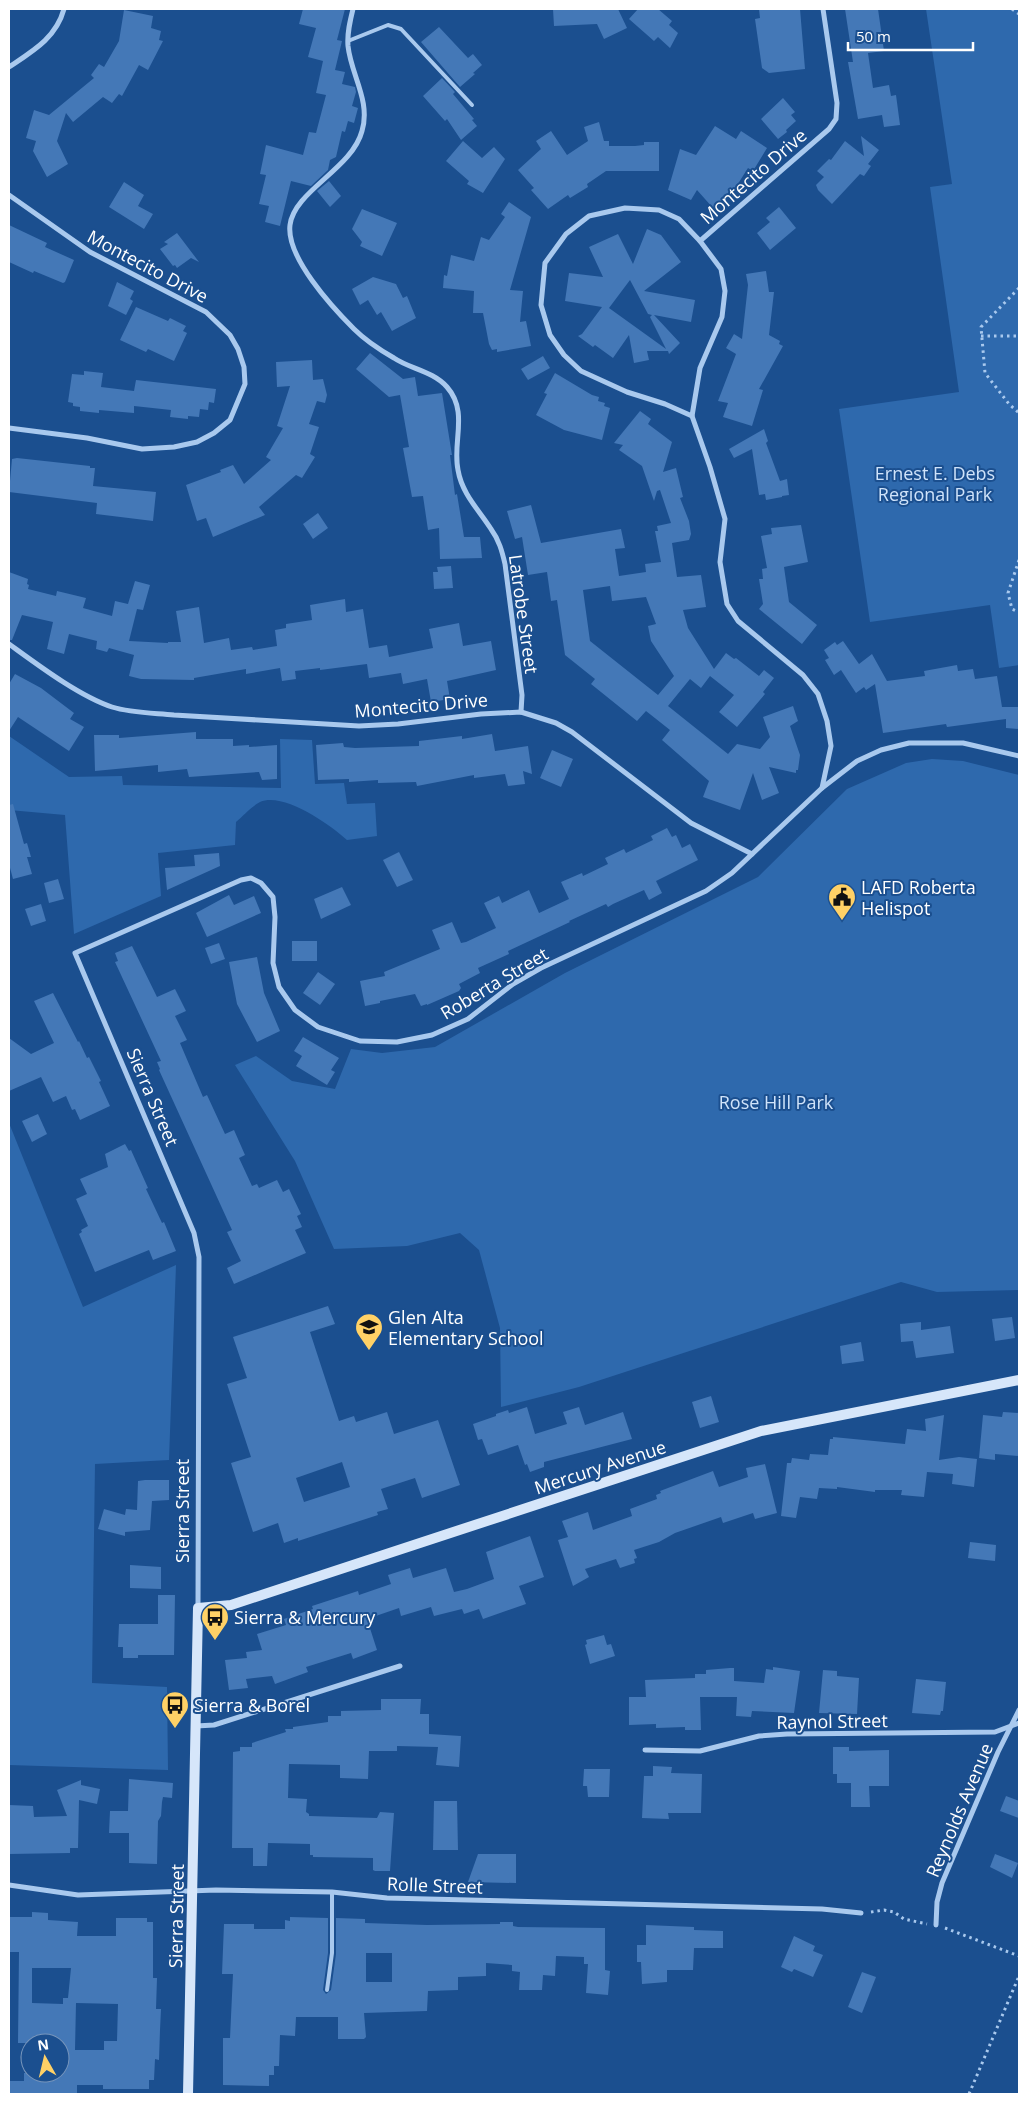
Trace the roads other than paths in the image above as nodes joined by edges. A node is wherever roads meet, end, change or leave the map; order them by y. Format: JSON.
{"nodes":[{"id":1,"x":64,"y":9,"type":"edge"},
{"id":2,"x":353,"y":9,"type":"edge"},
{"id":3,"x":823,"y":9,"type":"edge"},
{"id":4,"x":348,"y":41,"type":"junction"},
{"id":5,"x":9,"y":67,"type":"edge"},
{"id":6,"x":472,"y":105,"type":"dead end"},
{"id":7,"x":9,"y":195,"type":"edge"},
{"id":8,"x":700,"y":241,"type":"junction"},
{"id":9,"x":692,"y":416,"type":"junction"},
{"id":10,"x":9,"y":428,"type":"edge"},
{"id":11,"x":9,"y":644,"type":"edge"},
{"id":12,"x":521,"y":712,"type":"junction"},
{"id":13,"x":1019,"y":756,"type":"edge"},
{"id":14,"x":822,"y":788,"type":"junction"},
{"id":15,"x":752,"y":854,"type":"junction"},
{"id":16,"x":75,"y":953,"type":"joint"},
{"id":17,"x":1019,"y":1380,"type":"edge"},
{"id":18,"x":198,"y":1608,"type":"junction"},
{"id":19,"x":400,"y":1666,"type":"dead end"},
{"id":20,"x":1019,"y":1710,"type":"edge"},
{"id":21,"x":1019,"y":1723,"type":"edge"},
{"id":22,"x":196,"y":1726,"type":"junction"},
{"id":23,"x":1010,"y":1728,"type":"junction"},
{"id":24,"x":645,"y":1750,"type":"dead end"},
{"id":25,"x":9,"y":1886,"type":"edge"},
{"id":26,"x":193,"y":1892,"type":"junction"},
{"id":27,"x":332,"y":1892,"type":"junction"},
{"id":28,"x":861,"y":1914,"type":"road end"},
{"id":29,"x":936,"y":1925,"type":"road end"},
{"id":30,"x":327,"y":1990,"type":"dead end"},
{"id":31,"x":188,"y":2094,"type":"edge"}],
"edges":[{"from":1,"to":5,"type":"street"},
{"from":2,"to":4,"type":"street","name":"Latrobe Street"},
{"from":3,"to":8,"type":"street","name":"Montecito Drive"},
{"from":4,"to":6,"type":"lane"},
{"from":4,"to":12,"type":"street","name":"Latrobe Street"},
{"from":7,"to":10,"type":"street","name":"Montecito Drive"},
{"from":8,"to":9,"type":"street","name":"Montecito Drive"},
{"from":8,"to":9,"type":"street"},
{"from":9,"to":14,"type":"street","name":"Montecito Drive"},
{"from":11,"to":12,"type":"street","name":"Montecito Drive"},
{"from":12,"to":15,"type":"street","name":"Montecito Drive"},
{"from":13,"to":14,"type":"street","name":"Roberta Street"},
{"from":14,"to":15,"type":"street","name":"Roberta Street"},
{"from":15,"to":16,"type":"street","name":"Roberta Street"},
{"from":16,"to":18,"type":"street","name":"Sierra Street"},
{"from":17,"to":18,"type":"street","name":"Mercury Avenue"},
{"from":18,"to":22,"type":"street","name":"Sierra Street"},
{"from":19,"to":22,"type":"street"},
{"from":20,"to":23,"type":"street","name":"Reynolds Avenue"},
{"from":21,"to":23,"type":"street","name":"Raynol Street"},
{"from":22,"to":26,"type":"street","name":"Sierra Street"},
{"from":23,"to":24,"type":"street","name":"Raynol Street"},
{"from":23,"to":29,"type":"street","name":"Reynolds Avenue"},
{"from":25,"to":26,"type":"street","name":"Rolle Street"},
{"from":26,"to":27,"type":"street","name":"Rolle Street"},
{"from":26,"to":31,"type":"street","name":"Sierra Street"},
{"from":27,"to":28,"type":"street","name":"Rolle Street"},
{"from":27,"to":30,"type":"lane"}]}
